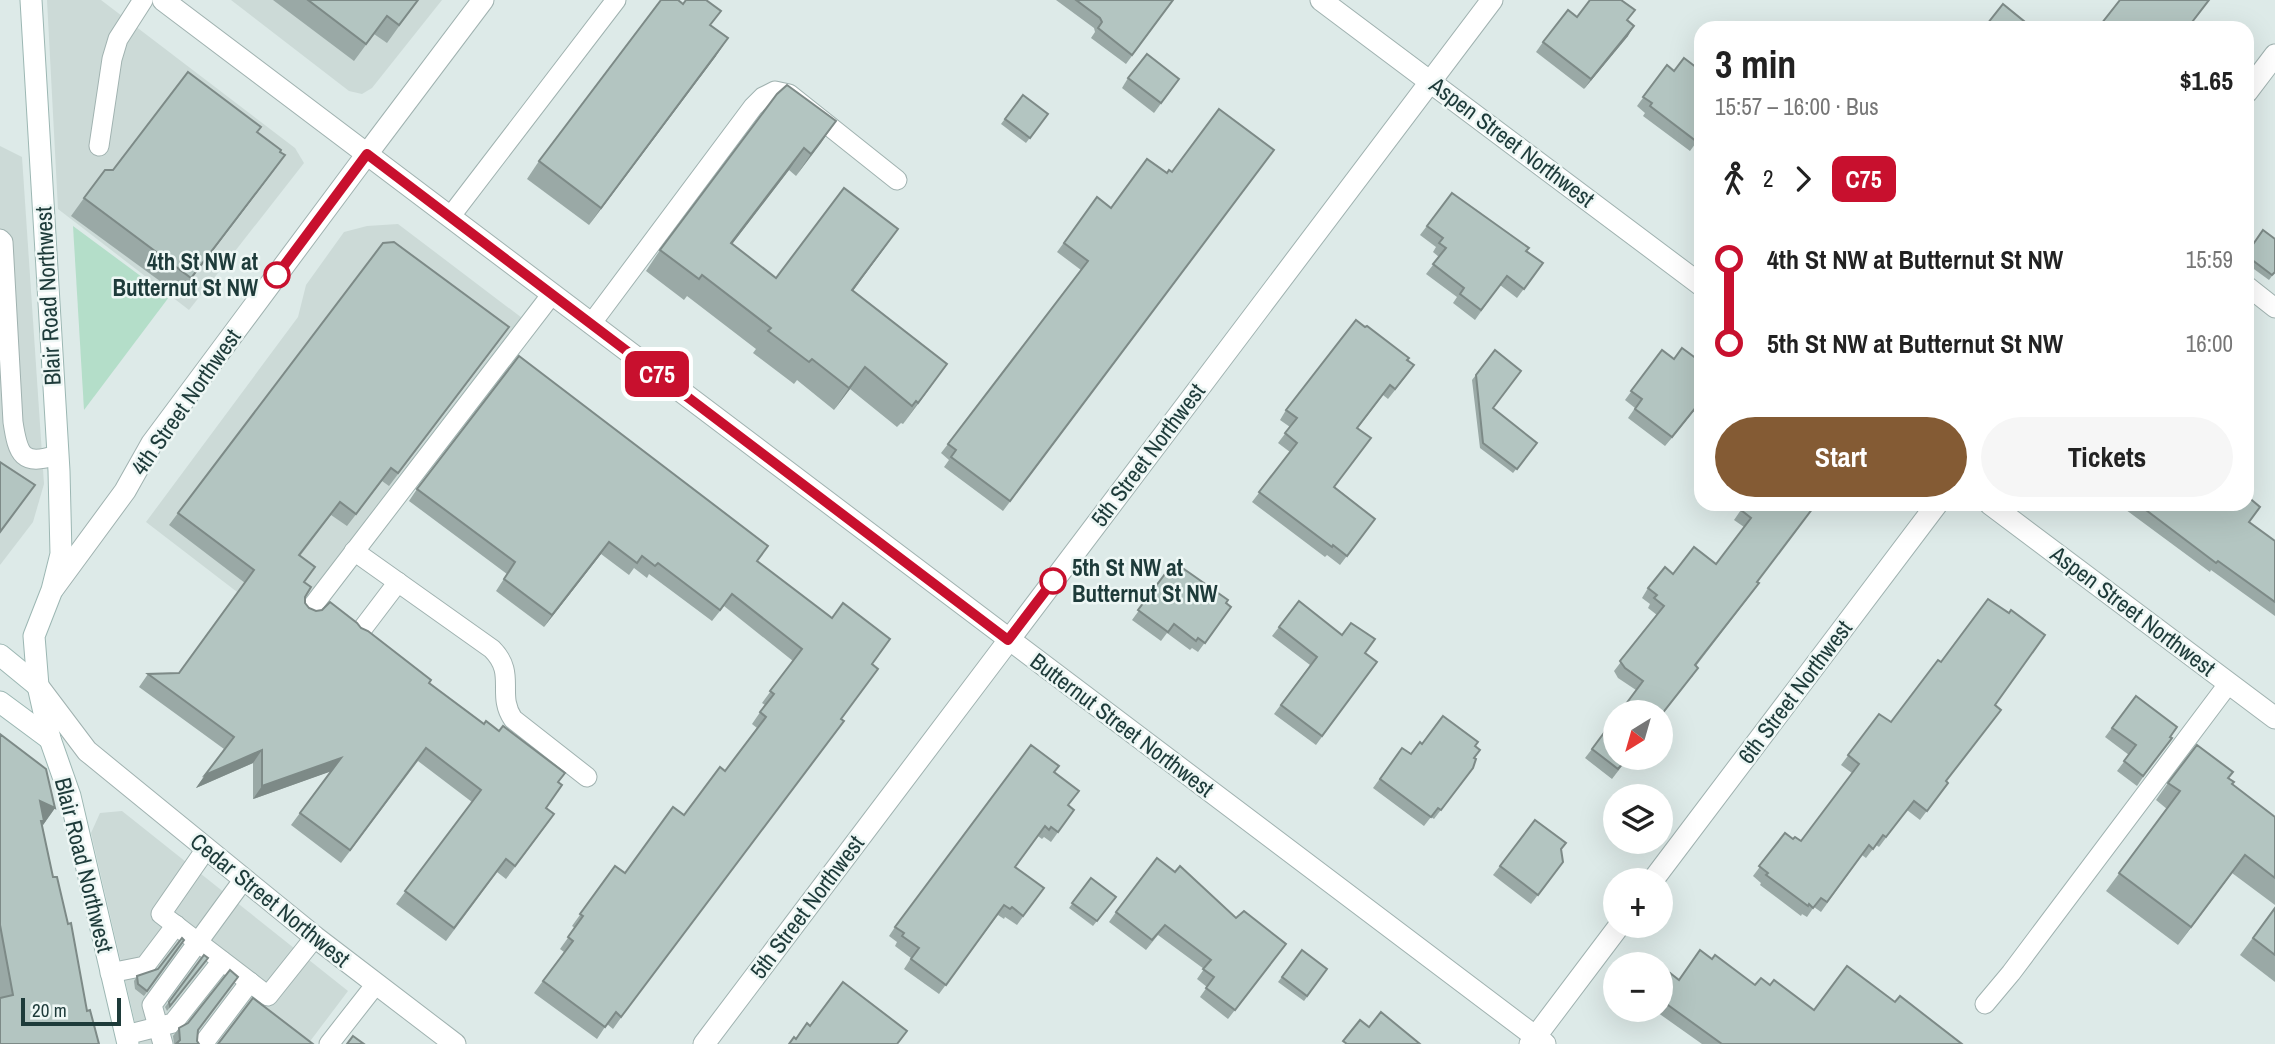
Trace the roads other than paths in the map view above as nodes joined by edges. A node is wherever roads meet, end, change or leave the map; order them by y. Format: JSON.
{"nodes":[{"id":1,"x":31,"y":0,"type":"edge"},
{"id":2,"x":143,"y":0,"type":"edge"},
{"id":3,"x":163,"y":0,"type":"edge"},
{"id":4,"x":483,"y":0,"type":"edge"},
{"id":5,"x":616,"y":0,"type":"edge"},
{"id":6,"x":1321,"y":0,"type":"edge"},
{"id":7,"x":1492,"y":0,"type":"edge"},
{"id":8,"x":2275,"y":55,"type":"edge"},
{"id":9,"x":1430,"y":81,"type":"junction"},
{"id":10,"x":2254,"y":83,"type":"edge"},
{"id":11,"x":99,"y":146,"type":"dead end"},
{"id":12,"x":367,"y":154,"type":"junction"},
{"id":13,"x":897,"y":180,"type":"dead end"},
{"id":14,"x":450,"y":217,"type":"junction"},
{"id":15,"x":0,"y":239,"type":"edge"},
{"id":16,"x":1694,"y":280,"type":"edge"},
{"id":17,"x":2254,"y":292,"type":"edge"},
{"id":18,"x":551,"y":294,"type":"junction"},
{"id":19,"x":2275,"y":308,"type":"edge"},
{"id":20,"x":591,"y":324,"type":"junction"},
{"id":21,"x":57,"y":455,"type":"junction"},
{"id":22,"x":1932,"y":511,"type":"edge"},
{"id":23,"x":1999,"y":511,"type":"edge"},
{"id":24,"x":354,"y":551,"type":"junction"},
{"id":25,"x":398,"y":582,"type":"junction"},
{"id":26,"x":52,"y":590,"type":"junction"},
{"id":27,"x":307,"y":612,"type":"edge"},
{"id":28,"x":360,"y":632,"type":"edge"},
{"id":29,"x":1008,"y":640,"type":"junction"},
{"id":30,"x":0,"y":655,"type":"edge"},
{"id":31,"x":2229,"y":683,"type":"junction"},
{"id":32,"x":38,"y":686,"type":"junction"},
{"id":33,"x":0,"y":702,"type":"edge"},
{"id":34,"x":2275,"y":718,"type":"edge"},
{"id":35,"x":50,"y":739,"type":"junction"},
{"id":36,"x":88,"y":751,"type":"junction"},
{"id":37,"x":587,"y":777,"type":"dead end"},
{"id":38,"x":206,"y":849,"type":"junction"},
{"id":39,"x":1662,"y":868,"type":"edge"},
{"id":40,"x":244,"y":880,"type":"junction"},
{"id":41,"x":168,"y":920,"type":"junction"},
{"id":42,"x":315,"y":937,"type":"junction"},
{"id":43,"x":1611,"y":938,"type":"edge"},
{"id":44,"x":199,"y":943,"type":"junction"},
{"id":45,"x":222,"y":961,"type":"junction"},
{"id":46,"x":110,"y":972,"type":"junction"},
{"id":47,"x":250,"y":982,"type":"junction"},
{"id":48,"x":376,"y":984,"type":"junction"},
{"id":49,"x":1985,"y":1004,"type":"dead end"},
{"id":50,"x":160,"y":1035,"type":"edge"},
{"id":51,"x":127,"y":1039,"type":"edge"},
{"id":52,"x":1537,"y":1042,"type":"edge"},
{"id":53,"x":203,"y":1044,"type":"edge"},
{"id":54,"x":329,"y":1044,"type":"edge"},
{"id":55,"x":456,"y":1044,"type":"edge"},
{"id":56,"x":704,"y":1044,"type":"edge"}],
"edges":[{"from":1,"to":21,"type":"street","name":"Blair Road Northwest"},
{"from":2,"to":11,"type":"lane"},
{"from":3,"to":12,"type":"street","name":"Butternut Street Northwest"},
{"from":4,"to":12,"type":"street","name":"4th Street Northwest"},
{"from":5,"to":14,"type":"lane"},
{"from":6,"to":9,"type":"street","name":"Aspen Street Northwest"},
{"from":7,"to":9,"type":"street","name":"5th Street Northwest"},
{"from":8,"to":10,"type":"street"},
{"from":9,"to":16,"type":"street","name":"Aspen Street Northwest"},
{"from":9,"to":29,"type":"street","name":"5th Street Northwest"},
{"from":12,"to":14,"type":"street","name":"Butternut Street Northwest"},
{"from":12,"to":26,"type":"street","name":"4th Street Northwest"},
{"from":13,"to":20,"type":"lane"},
{"from":14,"to":18,"type":"street","name":"Butternut Street Northwest"},
{"from":15,"to":21,"type":"lane"},
{"from":17,"to":19,"type":"lane"},
{"from":18,"to":20,"type":"street","name":"Butternut Street Northwest"},
{"from":18,"to":24,"type":"lane"},
{"from":20,"to":29,"type":"street","name":"Butternut Street Northwest"},
{"from":21,"to":26,"type":"street","name":"Blair Road Northwest"},
{"from":22,"to":39,"type":"street","name":"6th Street Northwest"},
{"from":23,"to":31,"type":"street","name":"Aspen Street Northwest"},
{"from":24,"to":25,"type":"lane"},
{"from":24,"to":27,"type":"lane"},
{"from":25,"to":28,"type":"lane"},
{"from":25,"to":37,"type":"lane"},
{"from":26,"to":32,"type":"street","name":"4th Street Northwest"},
{"from":29,"to":52,"type":"street","name":"Butternut Street Northwest"},
{"from":29,"to":56,"type":"street","name":"5th Street Northwest"},
{"from":30,"to":32,"type":"street","name":"Cedar Street Northwest"},
{"from":31,"to":34,"type":"street","name":"Aspen Street Northwest"},
{"from":31,"to":49,"type":"lane"},
{"from":32,"to":35,"type":"street","name":"Blair Road Northwest"},
{"from":32,"to":36,"type":"street","name":"Cedar Street Northwest"},
{"from":33,"to":35,"type":"street","name":"Cedar Street Northwest"},
{"from":35,"to":36,"type":"street","name":"Cedar Street Northwest"},
{"from":35,"to":46,"type":"street","name":"Blair Road Northwest"},
{"from":36,"to":38,"type":"street","name":"Cedar Street Northwest"},
{"from":38,"to":40,"type":"street","name":"Cedar Street Northwest"},
{"from":38,"to":41,"type":"lane"},
{"from":40,"to":42,"type":"street","name":"Cedar Street Northwest"},
{"from":40,"to":44,"type":"lane"},
{"from":41,"to":44,"type":"lane"},
{"from":41,"to":46,"type":"lane"},
{"from":42,"to":47,"type":"lane"},
{"from":42,"to":48,"type":"street","name":"Cedar Street Northwest"},
{"from":43,"to":52,"type":"street"},
{"from":44,"to":45,"type":"lane"},
{"from":44,"to":50,"type":"lane"},
{"from":45,"to":47,"type":"lane"},
{"from":45,"to":50,"type":"lane"},
{"from":46,"to":51,"type":"street","name":"Blair Road Northwest"},
{"from":47,"to":53,"type":"lane"},
{"from":48,"to":54,"type":"lane"},
{"from":48,"to":55,"type":"street","name":"Cedar Street Northwest"},
{"from":50,"to":51,"type":"lane"}]}
